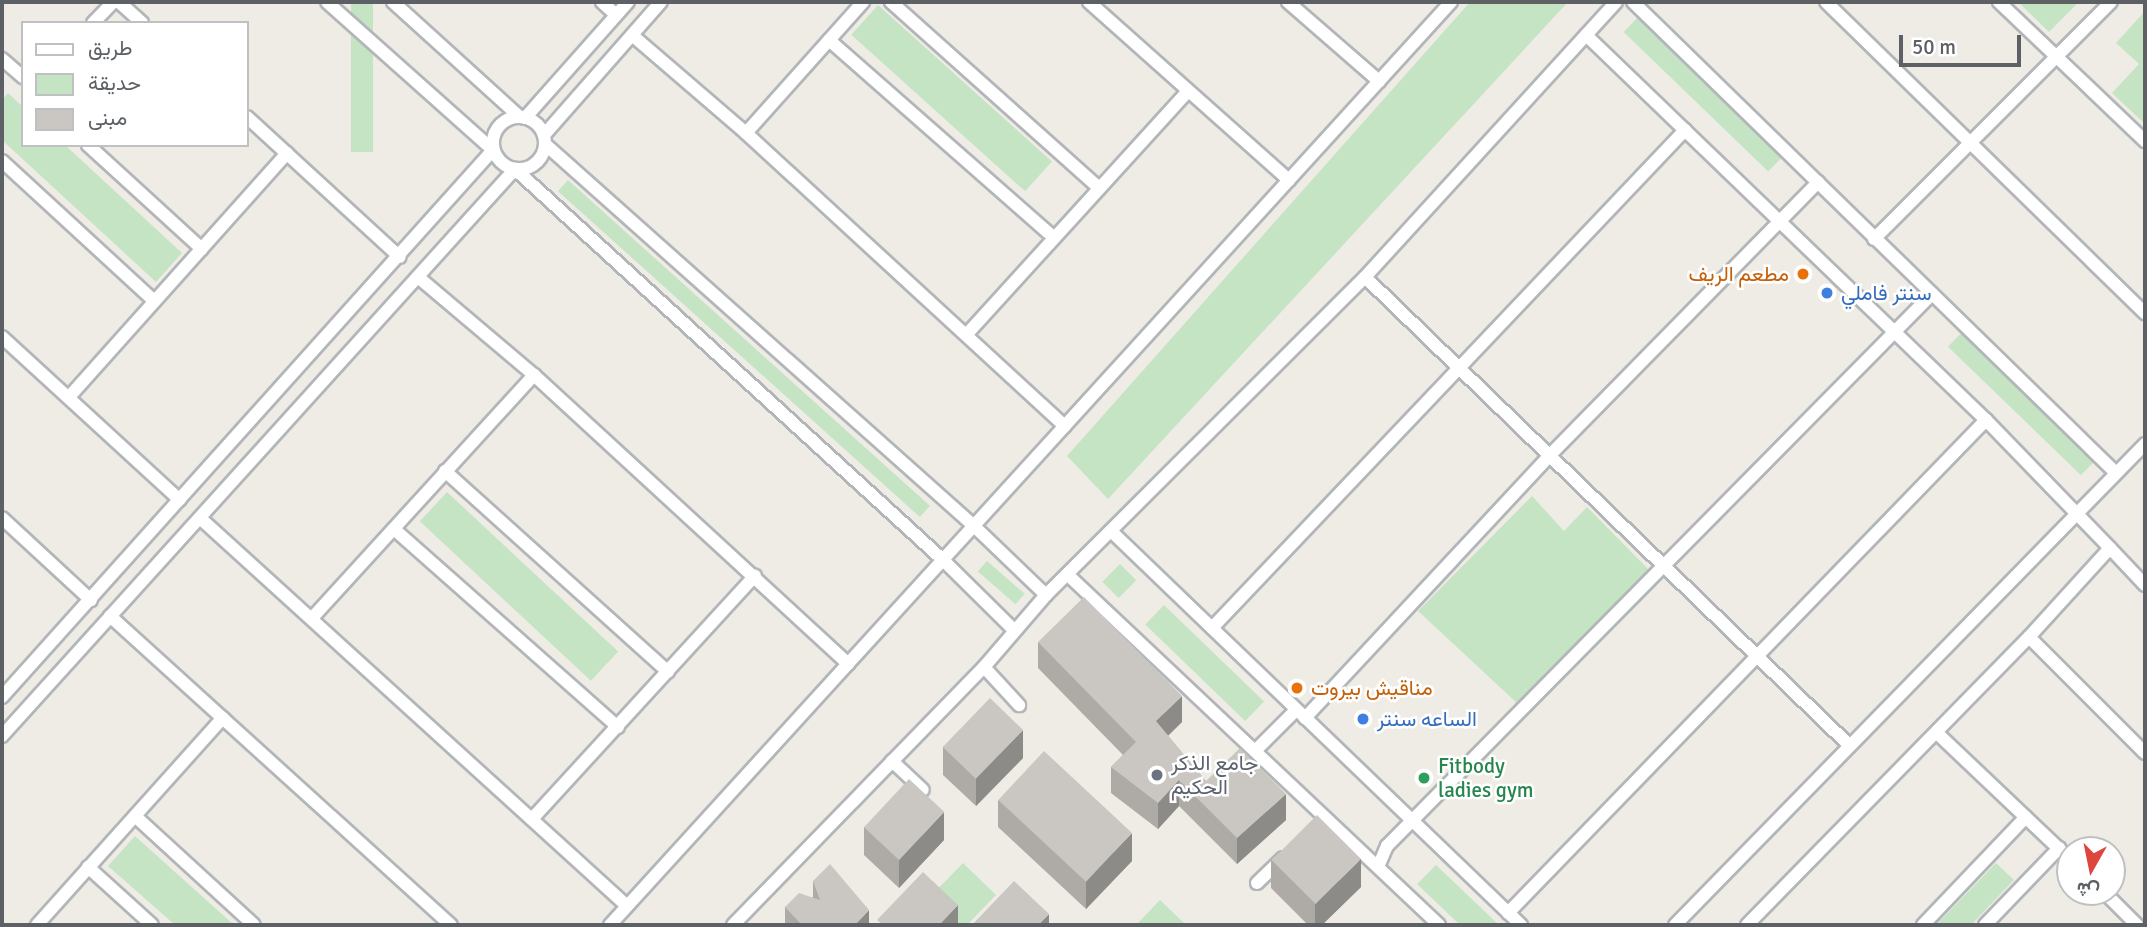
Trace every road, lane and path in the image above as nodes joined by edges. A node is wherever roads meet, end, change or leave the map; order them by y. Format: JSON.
{"nodes":[{"id":1,"x":113,"y":2,"type":"edge"},
{"id":2,"x":119,"y":2,"type":"edge"},
{"id":3,"x":327,"y":2,"type":"edge"},
{"id":4,"x":393,"y":2,"type":"edge"},
{"id":5,"x":602,"y":2,"type":"edge"},
{"id":6,"x":628,"y":2,"type":"edge"},
{"id":7,"x":661,"y":2,"type":"edge"},
{"id":8,"x":863,"y":2,"type":"edge"},
{"id":9,"x":891,"y":2,"type":"edge"},
{"id":10,"x":1089,"y":2,"type":"edge"},
{"id":11,"x":1288,"y":2,"type":"edge"},
{"id":12,"x":1451,"y":2,"type":"edge"},
{"id":13,"x":1615,"y":2,"type":"edge"},
{"id":14,"x":1633,"y":2,"type":"edge"},
{"id":15,"x":1826,"y":2,"type":"edge"},
{"id":16,"x":1999,"y":2,"type":"edge"},
{"id":17,"x":2110,"y":2,"type":"edge"},
{"id":18,"x":616,"y":15,"type":"junction"},
{"id":19,"x":95,"y":21,"type":"edge"},
{"id":20,"x":140,"y":21,"type":"edge"},
{"id":21,"x":632,"y":35,"type":"junction"},
{"id":22,"x":1586,"y":35,"type":"junction"},
{"id":23,"x":829,"y":40,"type":"junction"},
{"id":24,"x":2057,"y":58,"type":"junction"},
{"id":25,"x":2,"y":59,"type":"edge"},
{"id":26,"x":21,"y":75,"type":"edge"},
{"id":27,"x":1379,"y":81,"type":"junction"},
{"id":28,"x":1187,"y":92,"type":"junction"},
{"id":29,"x":523,"y":117,"type":"junction"},
{"id":30,"x":248,"y":118,"type":"edge"},
{"id":31,"x":1685,"y":130,"type":"junction"},
{"id":32,"x":746,"y":133,"type":"junction"},
{"id":33,"x":544,"y":139,"type":"junction"},
{"id":34,"x":2145,"y":141,"type":"edge"},
{"id":35,"x":1970,"y":142,"type":"junction"},
{"id":36,"x":90,"y":147,"type":"edge"},
{"id":37,"x":493,"y":150,"type":"junction"},
{"id":38,"x":287,"y":153,"type":"junction"},
{"id":39,"x":2,"y":162,"type":"edge"},
{"id":40,"x":515,"y":169,"type":"junction"},
{"id":41,"x":1289,"y":180,"type":"junction"},
{"id":42,"x":1818,"y":182,"type":"junction"},
{"id":43,"x":1098,"y":187,"type":"junction"},
{"id":44,"x":1781,"y":223,"type":"junction"},
{"id":45,"x":1052,"y":236,"type":"junction"},
{"id":46,"x":1874,"y":239,"type":"junction"},
{"id":47,"x":202,"y":249,"type":"junction"},
{"id":48,"x":400,"y":257,"type":"junction"},
{"id":49,"x":418,"y":277,"type":"junction"},
{"id":50,"x":1364,"y":277,"type":"junction"},
{"id":51,"x":1932,"y":294,"type":"junction"},
{"id":52,"x":154,"y":301,"type":"junction"},
{"id":53,"x":2145,"y":313,"type":"edge"},
{"id":54,"x":967,"y":334,"type":"junction"},
{"id":55,"x":1895,"y":334,"type":"junction"},
{"id":56,"x":2,"y":337,"type":"edge"},
{"id":57,"x":1459,"y":369,"type":"junction"},
{"id":58,"x":534,"y":375,"type":"junction"},
{"id":59,"x":69,"y":397,"type":"junction"},
{"id":60,"x":1986,"y":420,"type":"junction"},
{"id":61,"x":1065,"y":426,"type":"junction"},
{"id":62,"x":2145,"y":444,"type":"edge"},
{"id":63,"x":1549,"y":456,"type":"junction"},
{"id":64,"x":445,"y":471,"type":"junction"},
{"id":65,"x":2115,"y":472,"type":"junction"},
{"id":66,"x":180,"y":500,"type":"junction"},
{"id":67,"x":2077,"y":513,"type":"junction"},
{"id":68,"x":2,"y":518,"type":"edge"},
{"id":69,"x":201,"y":518,"type":"junction"},
{"id":70,"x":974,"y":526,"type":"junction"},
{"id":71,"x":394,"y":529,"type":"junction"},
{"id":72,"x":1111,"y":531,"type":"junction"},
{"id":73,"x":2110,"y":548,"type":"junction"},
{"id":74,"x":943,"y":560,"type":"junction"},
{"id":75,"x":1662,"y":566,"type":"junction"},
{"id":76,"x":1068,"y":575,"type":"junction"},
{"id":77,"x":755,"y":576,"type":"junction"},
{"id":78,"x":2145,"y":585,"type":"edge"},
{"id":79,"x":1046,"y":595,"type":"junction"},
{"id":80,"x":91,"y":600,"type":"junction"},
{"id":81,"x":110,"y":616,"type":"junction"},
{"id":82,"x":313,"y":617,"type":"junction"},
{"id":83,"x":1212,"y":628,"type":"junction"},
{"id":84,"x":1014,"y":630,"type":"junction"},
{"id":85,"x":2029,"y":637,"type":"junction"},
{"id":86,"x":1755,"y":654,"type":"junction"},
{"id":87,"x":848,"y":664,"type":"junction"},
{"id":88,"x":984,"y":667,"type":"junction"},
{"id":89,"x":668,"y":673,"type":"junction"},
{"id":90,"x":2,"y":697,"type":"edge"},
{"id":91,"x":1019,"y":705,"type":"dead end"},
{"id":92,"x":1300,"y":714,"type":"junction"},
{"id":93,"x":223,"y":718,"type":"junction"},
{"id":94,"x":618,"y":727,"type":"junction"},
{"id":95,"x":1937,"y":733,"type":"junction"},
{"id":96,"x":2,"y":736,"type":"edge"},
{"id":97,"x":1848,"y":744,"type":"junction"},
{"id":98,"x":1255,"y":751,"type":"junction"},
{"id":99,"x":2145,"y":753,"type":"edge"},
{"id":100,"x":892,"y":761,"type":"junction"},
{"id":101,"x":923,"y":790,"type":"edge"},
{"id":102,"x":135,"y":816,"type":"junction"},
{"id":103,"x":2026,"y":817,"type":"junction"},
{"id":104,"x":532,"y":819,"type":"junction"},
{"id":105,"x":1412,"y":822,"type":"junction"},
{"id":106,"x":1296,"y":844,"type":"edge"},
{"id":107,"x":2056,"y":845,"type":"edge"},
{"id":108,"x":2056,"y":851,"type":"edge"},
{"id":109,"x":88,"y":867,"type":"junction"},
{"id":110,"x":1378,"y":867,"type":"junction"},
{"id":111,"x":1258,"y":883,"type":"dead end"},
{"id":112,"x":627,"y":906,"type":"junction"},
{"id":113,"x":2118,"y":906,"type":"edge"},
{"id":114,"x":1507,"y":913,"type":"junction"},
{"id":115,"x":445,"y":923,"type":"edge"},
{"id":116,"x":37,"y":925,"type":"edge"},
{"id":117,"x":152,"y":925,"type":"edge"},
{"id":118,"x":254,"y":925,"type":"edge"},
{"id":119,"x":610,"y":925,"type":"edge"},
{"id":120,"x":733,"y":925,"type":"edge"},
{"id":121,"x":1439,"y":925,"type":"edge"},
{"id":122,"x":1521,"y":925,"type":"edge"},
{"id":123,"x":1675,"y":925,"type":"edge"},
{"id":124,"x":1747,"y":925,"type":"edge"},
{"id":125,"x":1923,"y":925,"type":"edge"},
{"id":126,"x":1985,"y":925,"type":"edge"},
{"id":127,"x":2137,"y":925,"type":"edge"}],
"edges":[{"from":1,"to":19,"type":"street"},
{"from":2,"to":20,"type":"street"},
{"from":3,"to":37,"type":"street"},
{"from":4,"to":29,"type":"street"},
{"from":5,"to":18,"type":"street"},
{"from":6,"to":18,"type":"street"},
{"from":7,"to":21,"type":"street"},
{"from":8,"to":23,"type":"street"},
{"from":9,"to":43,"type":"street"},
{"from":10,"to":28,"type":"street"},
{"from":11,"to":27,"type":"street"},
{"from":12,"to":27,"type":"street"},
{"from":13,"to":22,"type":"street"},
{"from":14,"to":42,"type":"street"},
{"from":15,"to":35,"type":"street"},
{"from":16,"to":24,"type":"street"},
{"from":17,"to":24,"type":"street"},
{"from":18,"to":29,"type":"street"},
{"from":21,"to":32,"type":"street"},
{"from":21,"to":33,"type":"street"},
{"from":22,"to":31,"type":"street"},
{"from":22,"to":50,"type":"street"},
{"from":23,"to":32,"type":"street"},
{"from":23,"to":45,"type":"street"},
{"from":24,"to":34,"type":"street"},
{"from":24,"to":35,"type":"street"},
{"from":25,"to":26,"type":"street"},
{"from":27,"to":41,"type":"street"},
{"from":28,"to":41,"type":"street"},
{"from":28,"to":43,"type":"street"},
{"from":29,"to":33,"type":"street"},
{"from":29,"to":37,"type":"street"},
{"from":30,"to":38,"type":"street"},
{"from":31,"to":44,"type":"street"},
{"from":31,"to":57,"type":"street"},
{"from":32,"to":54,"type":"street"},
{"from":33,"to":40,"type":"street"},
{"from":33,"to":70,"type":"street"},
{"from":35,"to":46,"type":"street"},
{"from":35,"to":53,"type":"street"},
{"from":36,"to":47,"type":"street"},
{"from":37,"to":40,"type":"street"},
{"from":37,"to":48,"type":"street"},
{"from":38,"to":47,"type":"street"},
{"from":38,"to":48,"type":"street"},
{"from":39,"to":52,"type":"street"},
{"from":40,"to":49,"type":"street"},
{"from":40,"to":74,"type":"street"},
{"from":41,"to":61,"type":"street"},
{"from":42,"to":44,"type":"street"},
{"from":42,"to":46,"type":"street"},
{"from":43,"to":45,"type":"street"},
{"from":44,"to":55,"type":"street"},
{"from":44,"to":63,"type":"street"},
{"from":45,"to":54,"type":"street"},
{"from":46,"to":51,"type":"street"},
{"from":47,"to":52,"type":"street"},
{"from":48,"to":66,"type":"street"},
{"from":49,"to":58,"type":"street"},
{"from":49,"to":69,"type":"street"},
{"from":50,"to":57,"type":"street"},
{"from":50,"to":72,"type":"street"},
{"from":51,"to":55,"type":"street"},
{"from":51,"to":65,"type":"street"},
{"from":52,"to":59,"type":"street"},
{"from":54,"to":61,"type":"street"},
{"from":55,"to":60,"type":"street"},
{"from":55,"to":75,"type":"street"},
{"from":56,"to":59,"type":"street"},
{"from":57,"to":63,"type":"street"},
{"from":57,"to":83,"type":"street"},
{"from":58,"to":64,"type":"street"},
{"from":58,"to":77,"type":"street"},
{"from":59,"to":66,"type":"street"},
{"from":60,"to":67,"type":"street"},
{"from":60,"to":86,"type":"street"},
{"from":61,"to":70,"type":"street"},
{"from":62,"to":65,"type":"street"},
{"from":63,"to":75,"type":"street"},
{"from":63,"to":92,"type":"street"},
{"from":64,"to":71,"type":"street"},
{"from":64,"to":89,"type":"street"},
{"from":65,"to":67,"type":"street"},
{"from":66,"to":80,"type":"street"},
{"from":67,"to":73,"type":"street"},
{"from":67,"to":97,"type":"street"},
{"from":68,"to":80,"type":"street"},
{"from":69,"to":81,"type":"street"},
{"from":69,"to":82,"type":"street"},
{"from":70,"to":74,"type":"street"},
{"from":70,"to":79,"type":"street"},
{"from":71,"to":82,"type":"street"},
{"from":71,"to":94,"type":"street"},
{"from":72,"to":76,"type":"street"},
{"from":72,"to":83,"type":"street"},
{"from":73,"to":78,"type":"street"},
{"from":73,"to":85,"type":"street"},
{"from":74,"to":84,"type":"street"},
{"from":74,"to":87,"type":"street"},
{"from":75,"to":86,"type":"street"},
{"from":75,"to":105,"type":"street"},
{"from":76,"to":79,"type":"street"},
{"from":76,"to":98,"type":"street"},
{"from":77,"to":87,"type":"street"},
{"from":77,"to":89,"type":"street"},
{"from":79,"to":84,"type":"street"},
{"from":80,"to":90,"type":"street"},
{"from":81,"to":93,"type":"street"},
{"from":81,"to":96,"type":"street"},
{"from":82,"to":104,"type":"street"},
{"from":83,"to":92,"type":"street"},
{"from":84,"to":88,"type":"street"},
{"from":85,"to":95,"type":"street"},
{"from":85,"to":99,"type":"street"},
{"from":86,"to":97,"type":"street"},
{"from":86,"to":114,"type":"street"},
{"from":87,"to":112,"type":"street"},
{"from":88,"to":91,"type":"street"},
{"from":88,"to":100,"type":"street"},
{"from":89,"to":94,"type":"street"},
{"from":92,"to":98,"type":"street"},
{"from":92,"to":105,"type":"street"},
{"from":93,"to":102,"type":"street"},
{"from":93,"to":115,"type":"street"},
{"from":94,"to":104,"type":"street"},
{"from":95,"to":103,"type":"street"},
{"from":95,"to":124,"type":"street"},
{"from":97,"to":123,"type":"street"},
{"from":98,"to":110,"type":"street"},
{"from":100,"to":101,"type":"street"},
{"from":100,"to":120,"type":"street"},
{"from":102,"to":109,"type":"street"},
{"from":102,"to":118,"type":"street"},
{"from":103,"to":107,"type":"street"},
{"from":103,"to":125,"type":"street"},
{"from":104,"to":112,"type":"street"},
{"from":105,"to":110,"type":"street"},
{"from":105,"to":114,"type":"street"},
{"from":106,"to":111,"type":"street"},
{"from":108,"to":126,"type":"street"},
{"from":109,"to":116,"type":"street"},
{"from":109,"to":117,"type":"street"},
{"from":110,"to":121,"type":"street"},
{"from":112,"to":119,"type":"street"},
{"from":113,"to":127,"type":"street"},
{"from":114,"to":122,"type":"street"}]}
